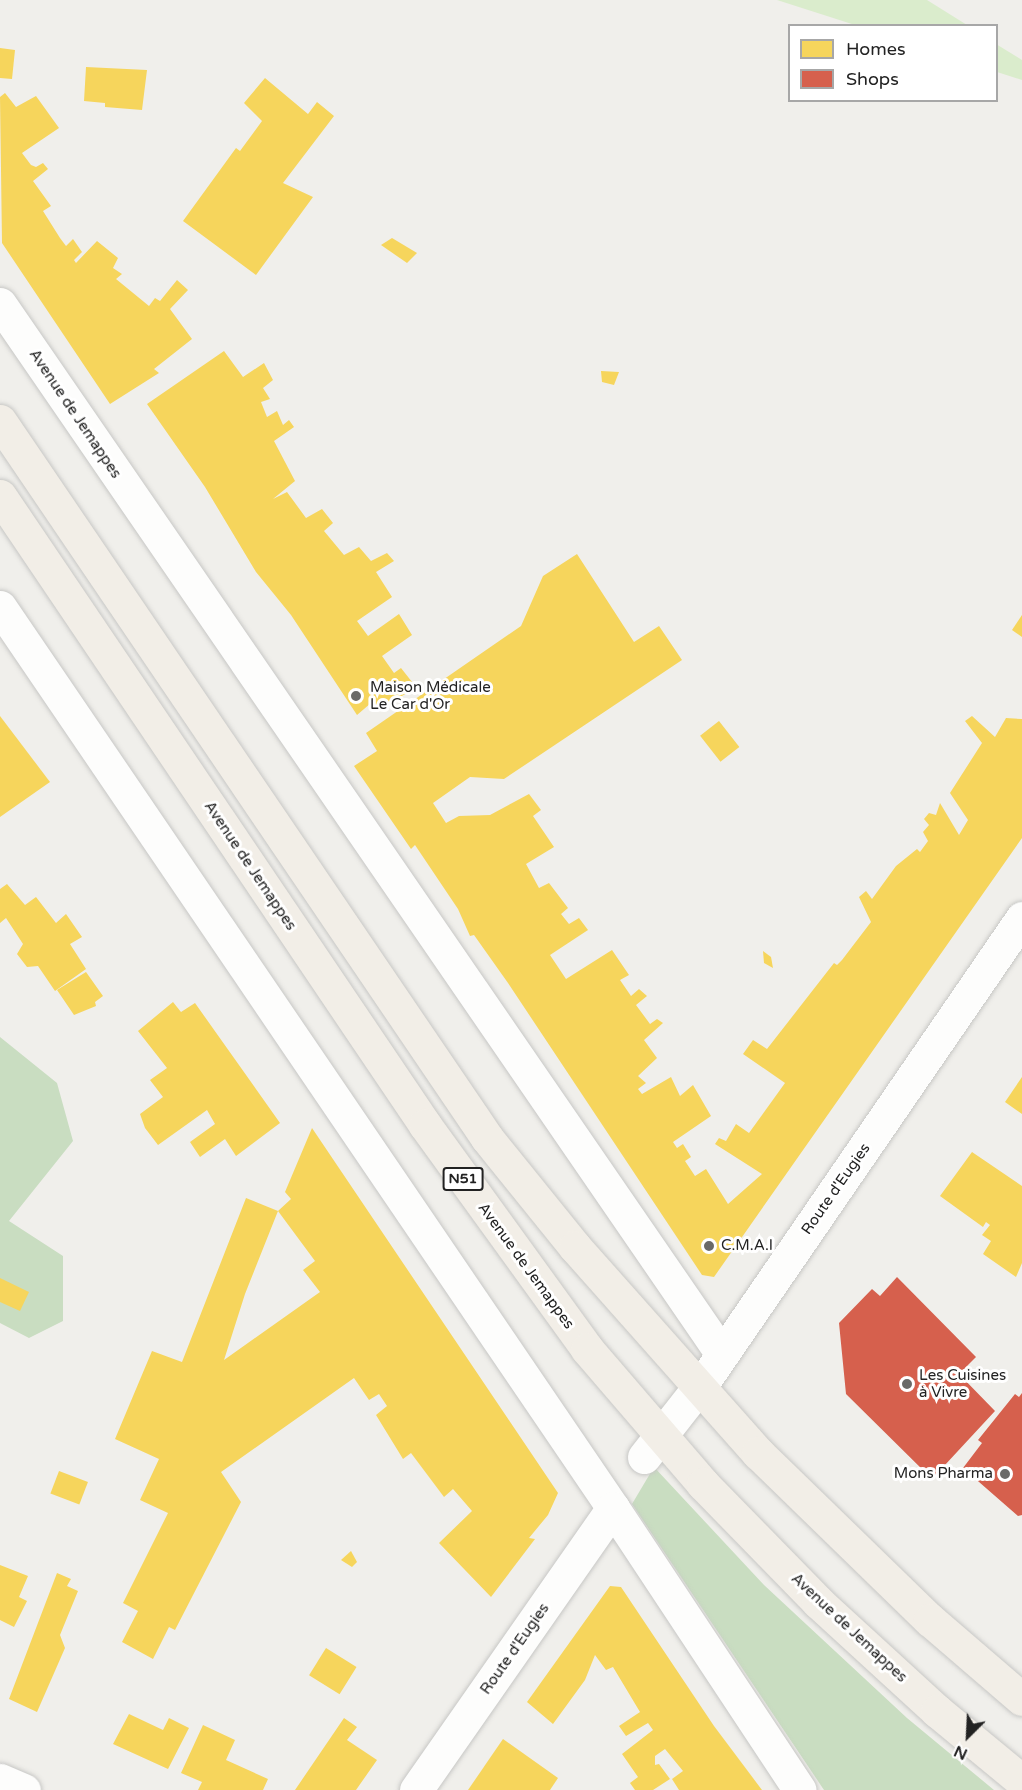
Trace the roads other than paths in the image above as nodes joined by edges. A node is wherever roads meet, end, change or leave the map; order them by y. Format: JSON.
{"nodes":[{"id":1,"x":0,"y":304,"type":"edge"},
{"id":2,"x":0,"y":421,"type":"edge"},
{"id":3,"x":0,"y":496,"type":"edge"},
{"id":4,"x":0,"y":607,"type":"edge"},
{"id":5,"x":1022,"y":918,"type":"edge"},
{"id":6,"x":722,"y":1354,"type":"junction"},
{"id":7,"x":698,"y":1388,"type":"junction"},
{"id":8,"x":652,"y":1447,"type":"junction"},
{"id":9,"x":613,"y":1508,"type":"junction"},
{"id":10,"x":1022,"y":1699,"type":"edge"},
{"id":11,"x":0,"y":1780,"type":"edge"},
{"id":12,"x":1022,"y":1781,"type":"edge"},
{"id":13,"x":24,"y":1790,"type":"edge"},
{"id":14,"x":416,"y":1790,"type":"edge"},
{"id":15,"x":800,"y":1790,"type":"edge"}],
"edges":[{"from":1,"to":6,"type":"street","name":"Avenue de Jemappes"},
{"from":2,"to":7,"type":"main road","number":"N51"},
{"from":3,"to":8,"type":"main road","name":"Avenue de Jemappes","number":"N51"},
{"from":4,"to":9,"type":"street"},
{"from":5,"to":6,"type":"street","name":"Route d'Eugies"},
{"from":6,"to":7,"type":"street","name":"Route d'Eugies"},
{"from":7,"to":8,"type":"street","name":"Route d'Eugies"},
{"from":7,"to":10,"type":"main road","number":"N51"},
{"from":8,"to":12,"type":"main road","name":"Avenue de Jemappes","number":"N51"},
{"from":9,"to":14,"type":"street","name":"Route d'Eugies"},
{"from":9,"to":15,"type":"street"},
{"from":11,"to":13,"type":"street"}]}
